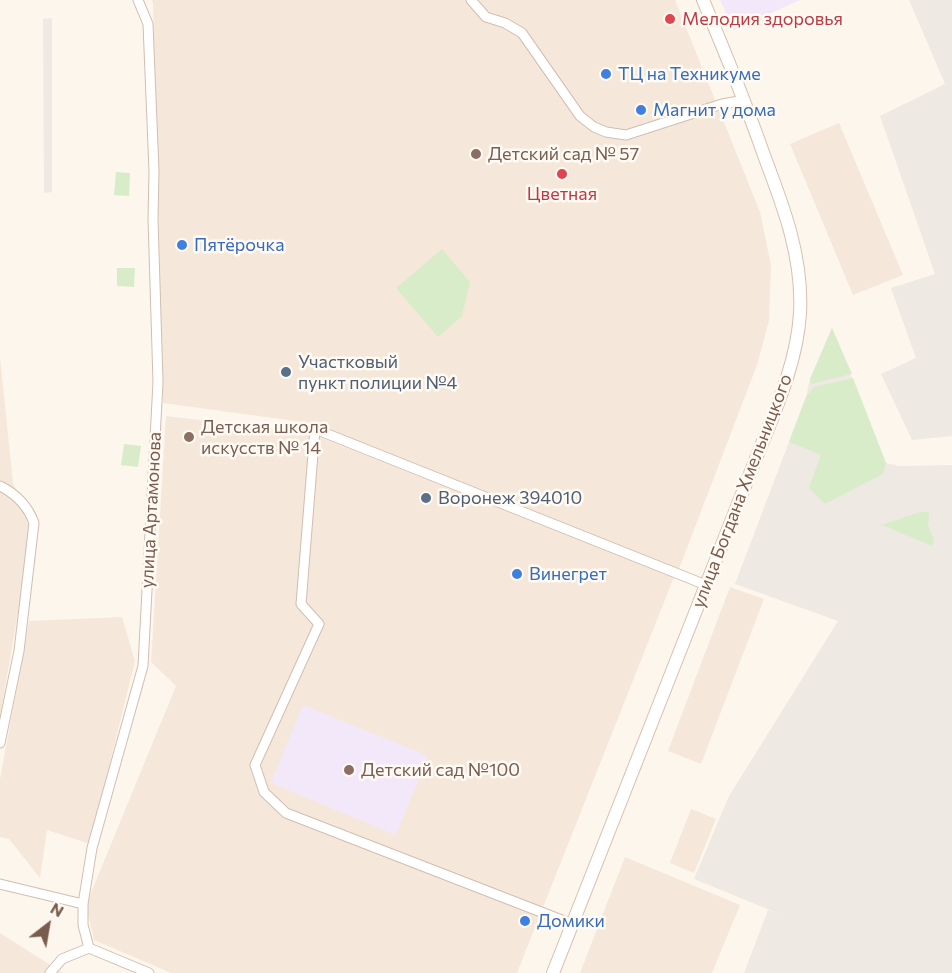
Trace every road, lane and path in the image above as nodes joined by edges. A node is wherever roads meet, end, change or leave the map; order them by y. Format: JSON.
{"nodes":[{"id":1,"x":138,"y":0,"type":"edge"},
{"id":2,"x":471,"y":0,"type":"edge"},
{"id":3,"x":703,"y":0,"type":"edge"},
{"id":4,"x":745,"y":100,"type":"junction"},
{"id":5,"x":0,"y":486,"type":"edge"},
{"id":6,"x":706,"y":585,"type":"junction"},
{"id":7,"x":0,"y":743,"type":"edge"},
{"id":8,"x":0,"y":884,"type":"edge"},
{"id":9,"x":83,"y":904,"type":"junction"},
{"id":10,"x":572,"y":924,"type":"junction"},
{"id":11,"x":89,"y":948,"type":"junction"},
{"id":12,"x":50,"y":973,"type":"edge"},
{"id":13,"x":149,"y":973,"type":"edge"},
{"id":14,"x":553,"y":973,"type":"edge"}],
"edges":[{"from":1,"to":9,"type":"street","name":"улица Артамонова"},
{"from":2,"to":4,"type":"street"},
{"from":3,"to":4,"type":"main road","name":"улица Богдана Хмельницкого"},
{"from":4,"to":6,"type":"main road","name":"улица Богдана Хмельницкого"},
{"from":5,"to":7,"type":"street"},
{"from":6,"to":10,"type":"main road","name":"улица Богдана Хмельницкого"},
{"from":6,"to":10,"type":"street"},
{"from":8,"to":9,"type":"street"},
{"from":9,"to":11,"type":"street","name":"улица Артамонова"},
{"from":10,"to":14,"type":"main road","name":"улица Богдана Хмельницкого"},
{"from":11,"to":12,"type":"street"},
{"from":11,"to":13,"type":"street"}]}
